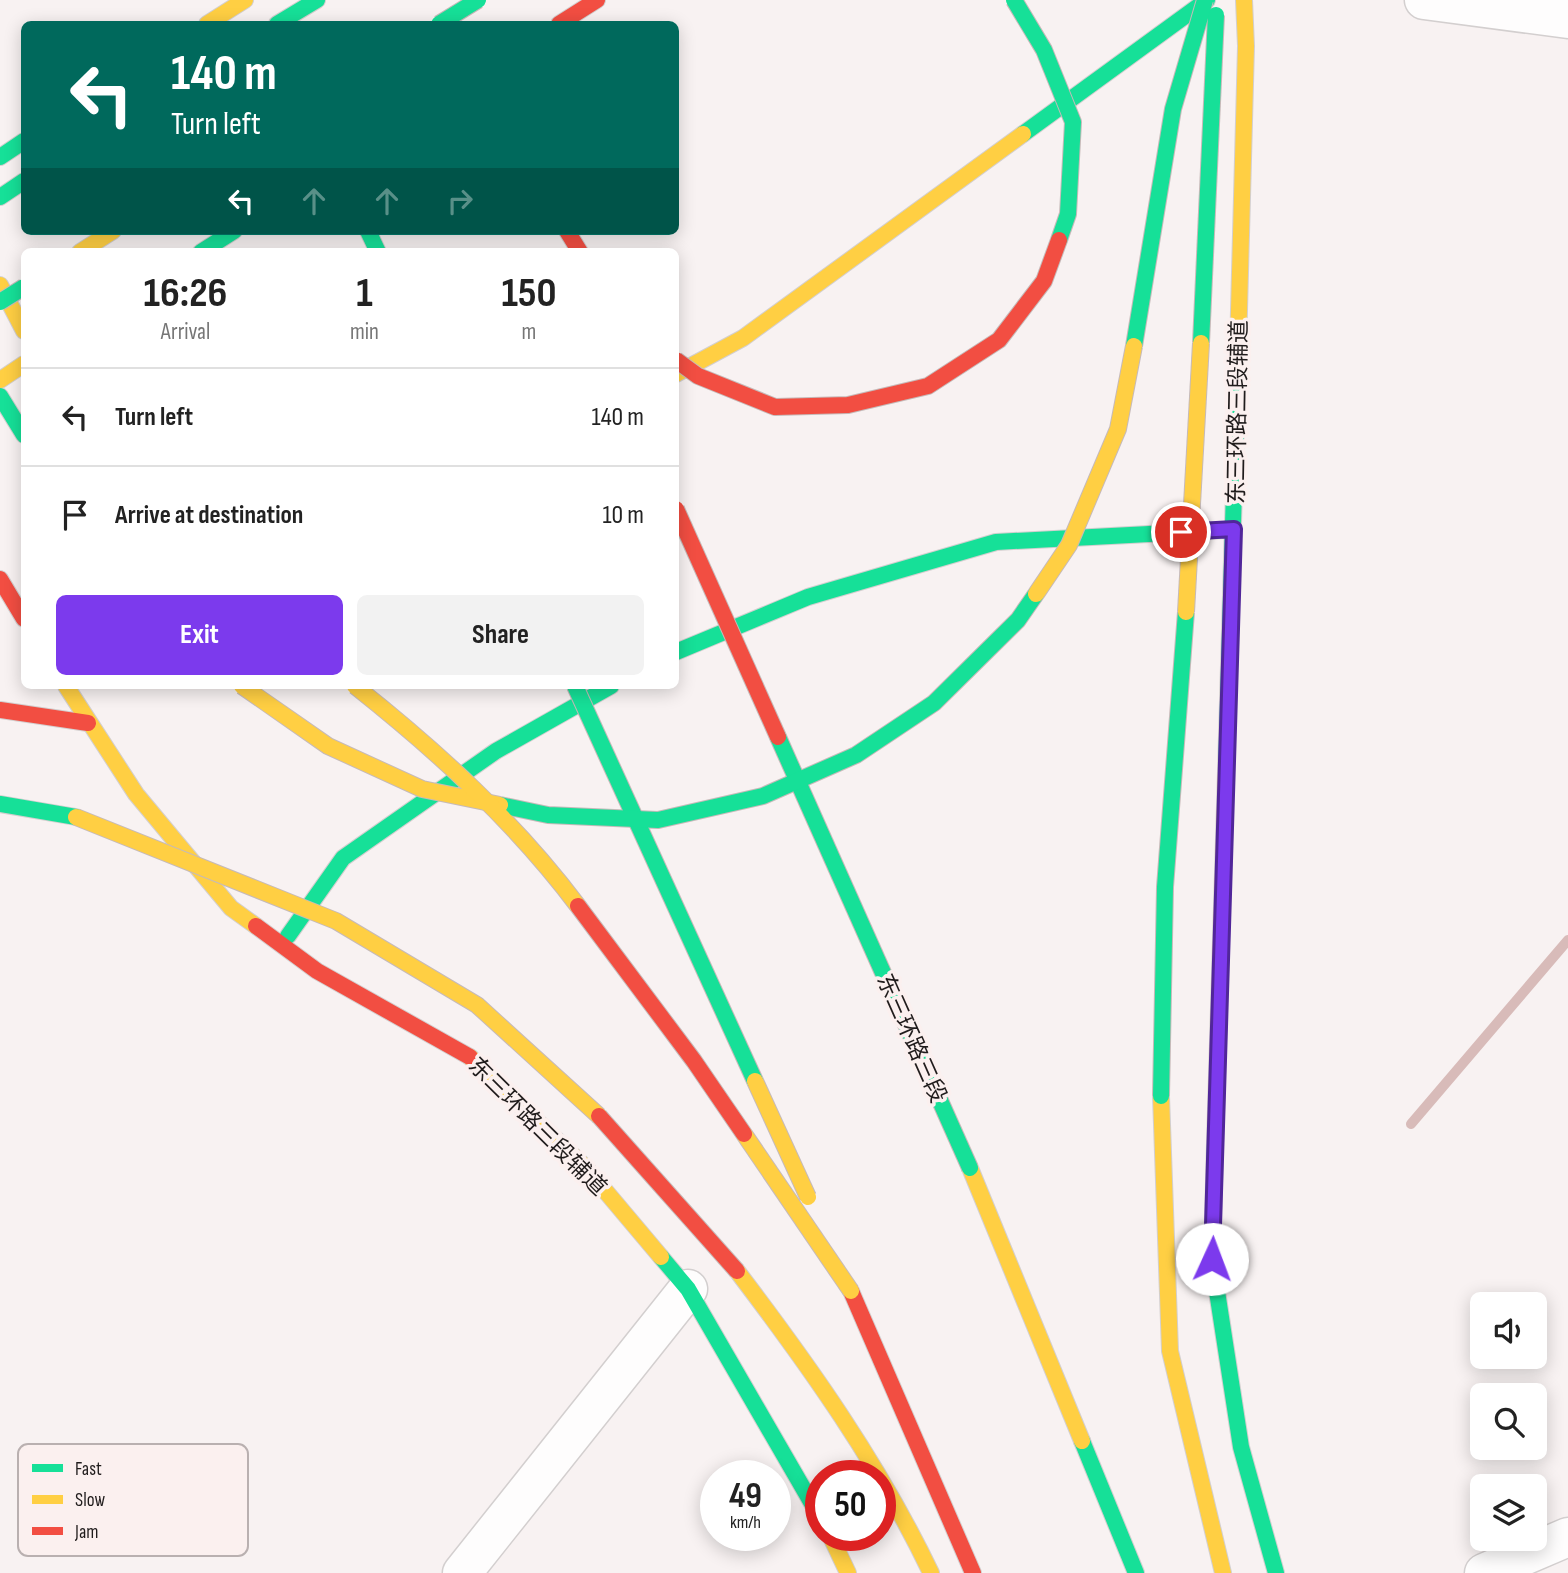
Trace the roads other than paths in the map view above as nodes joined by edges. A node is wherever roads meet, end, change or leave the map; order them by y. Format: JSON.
{"nodes":[{"id":1,"x":245,"y":0,"type":"edge"},
{"id":2,"x":317,"y":0,"type":"edge"},
{"id":3,"x":449,"y":0,"type":"edge"},
{"id":4,"x":478,"y":0,"type":"edge"},
{"id":5,"x":597,"y":0,"type":"edge"},
{"id":6,"x":1014,"y":0,"type":"edge"},
{"id":7,"x":1206,"y":0,"type":"edge"},
{"id":8,"x":1217,"y":0,"type":"edge"},
{"id":9,"x":1244,"y":0,"type":"edge"},
{"id":10,"x":1424,"y":0,"type":"edge"},
{"id":11,"x":1568,"y":19,"type":"edge"},
{"id":12,"x":273,"y":20,"type":"edge"},
{"id":13,"x":212,"y":21,"type":"edge"},
{"id":14,"x":444,"y":21,"type":"edge"},
{"id":15,"x":459,"y":21,"type":"edge"},
{"id":16,"x":564,"y":21,"type":"edge"},
{"id":17,"x":21,"y":143,"type":"edge"},
{"id":18,"x":0,"y":157,"type":"edge"},
{"id":19,"x":21,"y":183,"type":"edge"},
{"id":20,"x":0,"y":197,"type":"edge"},
{"id":21,"x":107,"y":235,"type":"edge"},
{"id":22,"x":228,"y":235,"type":"edge"},
{"id":23,"x":85,"y":248,"type":"edge"},
{"id":24,"x":207,"y":248,"type":"edge"},
{"id":25,"x":0,"y":285,"type":"edge"},
{"id":26,"x":21,"y":289,"type":"edge"},
{"id":27,"x":0,"y":302,"type":"edge"},
{"id":28,"x":21,"y":325,"type":"edge"},
{"id":29,"x":21,"y":366,"type":"edge"},
{"id":30,"x":679,"y":367,"type":"edge"},
{"id":31,"x":0,"y":380,"type":"edge"},
{"id":32,"x":0,"y":396,"type":"edge"},
{"id":33,"x":21,"y":430,"type":"edge"},
{"id":34,"x":679,"y":516,"type":"edge"},
{"id":35,"x":1234,"y":529,"type":"junction"},
{"id":36,"x":21,"y":580,"type":"edge"},
{"id":37,"x":1,"y":584,"type":"edge"},
{"id":38,"x":21,"y":614,"type":"edge"},
{"id":39,"x":679,"y":651,"type":"edge"},
{"id":40,"x":68,"y":689,"type":"edge"},
{"id":41,"x":246,"y":689,"type":"edge"},
{"id":42,"x":359,"y":689,"type":"edge"},
{"id":43,"x":576,"y":689,"type":"edge"},
{"id":44,"x":606,"y":689,"type":"edge"},
{"id":45,"x":0,"y":710,"type":"edge"},
{"id":46,"x":88,"y":723,"type":"junction"},
{"id":47,"x":0,"y":804,"type":"edge"},
{"id":48,"x":282,"y":945,"type":"junction"},
{"id":49,"x":688,"y":1289,"type":"junction"},
{"id":50,"x":851,"y":1291,"type":"junction"},
{"id":51,"x":805,"y":1491,"type":"edge"},
{"id":52,"x":1568,"y":1537,"type":"edge"},
{"id":53,"x":838,"y":1551,"type":"edge"},
{"id":54,"x":462,"y":1573,"type":"edge"},
{"id":55,"x":848,"y":1573,"type":"edge"},
{"id":56,"x":931,"y":1573,"type":"edge"},
{"id":57,"x":973,"y":1573,"type":"edge"},
{"id":58,"x":1136,"y":1573,"type":"edge"},
{"id":59,"x":1223,"y":1573,"type":"edge"},
{"id":60,"x":1276,"y":1573,"type":"edge"},
{"id":61,"x":1484,"y":1573,"type":"edge"}],
"edges":[{"from":1,"to":13,"type":"main road"},
{"from":2,"to":12,"type":"main road"},
{"from":3,"to":15,"type":"main road"},
{"from":4,"to":14,"type":"main road","bridge":true},
{"from":5,"to":16,"type":"main road"},
{"from":6,"to":30,"type":"main road","bridge":true},
{"from":7,"to":30,"type":"main road"},
{"from":7,"to":41,"type":"main road","bridge":true},
{"from":8,"to":59,"type":"main road","bridge":true},
{"from":9,"to":35,"type":"main road","name":"东三环路三段辅道"},
{"from":10,"to":11,"type":"street"},
{"from":17,"to":18,"type":"main road"},
{"from":19,"to":20,"type":"main road"},
{"from":21,"to":23,"type":"main road"},
{"from":22,"to":24,"type":"main road"},
{"from":25,"to":28,"type":"main road"},
{"from":26,"to":27,"type":"main road","bridge":true},
{"from":29,"to":31,"type":"main road"},
{"from":32,"to":33,"type":"main road"},
{"from":34,"to":58,"type":"main road","name":"东三环路三段","bridge":true},
{"from":35,"to":39,"type":"main road"},
{"from":35,"to":60,"type":"main road","name":"东三环路三段辅道"},
{"from":36,"to":37,"type":"main road"},
{"from":37,"to":38,"type":"main road"},
{"from":40,"to":46,"type":"main road","name":"东三环路三段辅道"},
{"from":42,"to":50,"type":"main road","bridge":true},
{"from":43,"to":50,"type":"main road","bridge":true},
{"from":44,"to":48,"type":"main road"},
{"from":45,"to":46,"type":"main road"},
{"from":46,"to":48,"type":"main road","name":"东三环路三段辅道"},
{"from":47,"to":56,"type":"main road","bridge":true},
{"from":48,"to":49,"type":"main road","name":"东三环路三段辅道"},
{"from":49,"to":51,"type":"main road","name":"东三环路三段辅道"},
{"from":49,"to":54,"type":"street"},
{"from":50,"to":57,"type":"main road"},
{"from":52,"to":61,"type":"street"},
{"from":53,"to":55,"type":"main road"}]}
